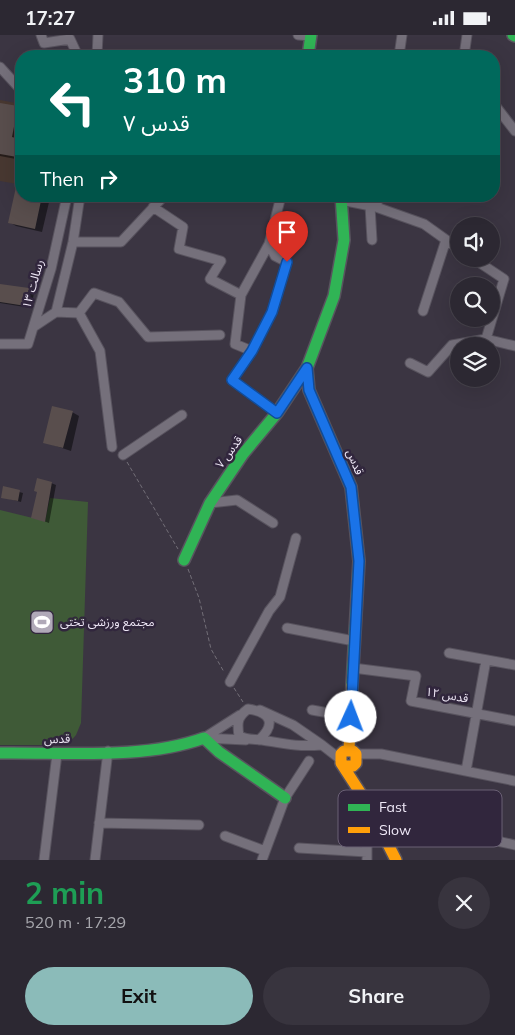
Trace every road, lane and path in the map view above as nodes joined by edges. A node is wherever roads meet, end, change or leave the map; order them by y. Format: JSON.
{"nodes":[{"id":1,"x":41,"y":35,"type":"edge"},
{"id":2,"x":98,"y":35,"type":"edge"},
{"id":3,"x":298,"y":35,"type":"edge"},
{"id":4,"x":402,"y":35,"type":"edge"},
{"id":5,"x":467,"y":35,"type":"edge"},
{"id":6,"x":311,"y":36,"type":"edge"},
{"id":7,"x":75,"y":50,"type":"edge"},
{"id":8,"x":97,"y":50,"type":"edge"},
{"id":9,"x":309,"y":50,"type":"edge"},
{"id":10,"x":400,"y":50,"type":"edge"},
{"id":11,"x":465,"y":50,"type":"edge"},
{"id":12,"x":0,"y":67,"type":"edge"},
{"id":13,"x":15,"y":83,"type":"edge"},
{"id":14,"x":500,"y":112,"type":"edge"},
{"id":15,"x":515,"y":131,"type":"edge"},
{"id":16,"x":66,"y":202,"type":"edge"},
{"id":17,"x":79,"y":202,"type":"edge"},
{"id":18,"x":158,"y":202,"type":"edge"},
{"id":19,"x":280,"y":202,"type":"edge"},
{"id":20,"x":341,"y":202,"type":"edge"},
{"id":21,"x":355,"y":202,"type":"edge"},
{"id":22,"x":376,"y":202,"type":"edge"},
{"id":23,"x":153,"y":207,"type":"junction"},
{"id":24,"x":373,"y":207,"type":"junction"},
{"id":25,"x":372,"y":240,"type":"dead end"},
{"id":26,"x":446,"y":240,"type":"junction"},
{"id":27,"x":73,"y":242,"type":"junction"},
{"id":28,"x":450,"y":243,"type":"edge"},
{"id":29,"x":269,"y":244,"type":"junction"},
{"id":30,"x":486,"y":267,"type":"edge"},
{"id":31,"x":241,"y":295,"type":"junction"},
{"id":32,"x":423,"y":311,"type":"dead end"},
{"id":33,"x":56,"y":313,"type":"junction"},
{"id":34,"x":79,"y":313,"type":"junction"},
{"id":35,"x":34,"y":326,"type":"junction"},
{"id":36,"x":220,"y":335,"type":"dead end"},
{"id":37,"x":487,"y":337,"type":"edge"},
{"id":38,"x":500,"y":343,"type":"edge"},
{"id":39,"x":0,"y":344,"type":"edge"},
{"id":40,"x":450,"y":347,"type":"edge"},
{"id":41,"x":515,"y":347,"type":"edge"},
{"id":42,"x":252,"y":351,"type":"junction"},
{"id":43,"x":410,"y":363,"type":"dead end"},
{"id":44,"x":307,"y":368,"type":"junction"},
{"id":45,"x":277,"y":413,"type":"junction"},
{"id":46,"x":182,"y":415,"type":"dead end"},
{"id":47,"x":112,"y":447,"type":"dead end"},
{"id":48,"x":124,"y":455,"type":"joint"},
{"id":49,"x":210,"y":503,"type":"junction"},
{"id":50,"x":273,"y":523,"type":"dead end"},
{"id":51,"x":296,"y":538,"type":"dead end"},
{"id":52,"x":184,"y":560,"type":"junction"},
{"id":53,"x":287,"y":628,"type":"dead end"},
{"id":54,"x":354,"y":641,"type":"junction"},
{"id":55,"x":449,"y":653,"type":"dead end"},
{"id":56,"x":486,"y":660,"type":"junction"},
{"id":57,"x":515,"y":665,"type":"edge"},
{"id":58,"x":353,"y":668,"type":"junction"},
{"id":59,"x":230,"y":682,"type":"junction"},
{"id":60,"x":248,"y":709,"type":"junction"},
{"id":61,"x":260,"y":710,"type":"junction"},
{"id":62,"x":312,"y":710,"type":"dead end"},
{"id":63,"x":477,"y":713,"type":"junction"},
{"id":64,"x":240,"y":715,"type":"junction"},
{"id":65,"x":351,"y":717,"type":"junction"},
{"id":66,"x":515,"y":721,"type":"edge"},
{"id":67,"x":204,"y":738,"type":"junction"},
{"id":68,"x":249,"y":740,"type":"junction"},
{"id":69,"x":259,"y":740,"type":"junction"},
{"id":70,"x":322,"y":745,"type":"junction"},
{"id":71,"x":108,"y":751,"type":"junction"},
{"id":72,"x":0,"y":753,"type":"edge"},
{"id":73,"x":57,"y":753,"type":"junction"},
{"id":74,"x":354,"y":754,"type":"junction"},
{"id":75,"x":310,"y":761,"type":"dead end"},
{"id":76,"x":341,"y":761,"type":"junction"},
{"id":77,"x":466,"y":771,"type":"junction"},
{"id":78,"x":515,"y":781,"type":"edge"},
{"id":79,"x":358,"y":790,"type":"edge"},
{"id":80,"x":363,"y":790,"type":"edge"},
{"id":81,"x":285,"y":798,"type":"junction"},
{"id":82,"x":99,"y":823,"type":"junction"},
{"id":83,"x":199,"y":825,"type":"dead end"},
{"id":84,"x":225,"y":836,"type":"dead end"},
{"id":85,"x":502,"y":842,"type":"edge"},
{"id":86,"x":515,"y":845,"type":"edge"},
{"id":87,"x":389,"y":847,"type":"edge"},
{"id":88,"x":299,"y":848,"type":"dead end"},
{"id":89,"x":264,"y":856,"type":"edge"},
{"id":90,"x":367,"y":856,"type":"edge"},
{"id":91,"x":44,"y":860,"type":"edge"},
{"id":92,"x":95,"y":860,"type":"edge"},
{"id":93,"x":396,"y":860,"type":"edge"}],
"edges":[{"from":1,"to":7,"type":"street"},
{"from":2,"to":8,"type":"street"},
{"from":3,"to":6,"type":"street"},
{"from":4,"to":10,"type":"street"},
{"from":5,"to":11,"type":"street"},
{"from":6,"to":9,"type":"street"},
{"from":12,"to":13,"type":"street"},
{"from":14,"to":15,"type":"street"},
{"from":16,"to":35,"type":"street","name":"رسالت ۱۳"},
{"from":17,"to":27,"type":"street"},
{"from":18,"to":23,"type":"street"},
{"from":19,"to":29,"type":"street"},
{"from":20,"to":44,"type":"street","name":"قدس"},
{"from":21,"to":24,"type":"street"},
{"from":22,"to":24,"type":"street"},
{"from":23,"to":27,"type":"street"},
{"from":23,"to":31,"type":"street"},
{"from":24,"to":25,"type":"street"},
{"from":24,"to":26,"type":"street"},
{"from":26,"to":28,"type":"street"},
{"from":26,"to":32,"type":"street"},
{"from":27,"to":33,"type":"street"},
{"from":29,"to":31,"type":"street"},
{"from":29,"to":42,"type":"street"},
{"from":30,"to":37,"type":"street"},
{"from":31,"to":42,"type":"street"},
{"from":33,"to":34,"type":"street"},
{"from":33,"to":35,"type":"street","name":"رسالت ۱۳"},
{"from":34,"to":36,"type":"street"},
{"from":34,"to":47,"type":"street"},
{"from":35,"to":39,"type":"street"},
{"from":38,"to":41,"type":"street"},
{"from":40,"to":43,"type":"street"},
{"from":42,"to":45,"type":"street"},
{"from":44,"to":45,"type":"street","name":"قدس ۷"},
{"from":44,"to":54,"type":"street","name":"قدس"},
{"from":45,"to":49,"type":"street","name":"قدس ۷"},
{"from":46,"to":48,"type":"street"},
{"from":48,"to":52,"type":"path"},
{"from":49,"to":50,"type":"street"},
{"from":49,"to":52,"type":"street","name":"قدس ۷"},
{"from":51,"to":59,"type":"street"},
{"from":52,"to":59,"type":"path"},
{"from":53,"to":54,"type":"street"},
{"from":54,"to":58,"type":"street","name":"قدس"},
{"from":55,"to":56,"type":"street"},
{"from":56,"to":57,"type":"street"},
{"from":56,"to":63,"type":"street"},
{"from":58,"to":63,"type":"street","name":"قدس ۱۲"},
{"from":58,"to":65,"type":"street","name":"قدس"},
{"from":59,"to":60,"type":"path"},
{"from":60,"to":61,"type":"street"},
{"from":60,"to":64,"type":"street"},
{"from":61,"to":69,"type":"street"},
{"from":61,"to":70,"type":"street","name":"قدس"},
{"from":62,"to":65,"type":"street"},
{"from":63,"to":66,"type":"street"},
{"from":63,"to":77,"type":"street"},
{"from":64,"to":67,"type":"street"},
{"from":64,"to":68,"type":"street"},
{"from":65,"to":74,"type":"street","name":"قدس"},
{"from":67,"to":68,"type":"street"},
{"from":67,"to":71,"type":"street","name":"قدس"},
{"from":67,"to":81,"type":"street"},
{"from":68,"to":69,"type":"street"},
{"from":69,"to":70,"type":"street"},
{"from":70,"to":76,"type":"street","name":"قدس"},
{"from":71,"to":73,"type":"street","name":"قدس"},
{"from":71,"to":82,"type":"street"},
{"from":72,"to":73,"type":"street","name":"قدس"},
{"from":73,"to":91,"type":"street"},
{"from":74,"to":76,"type":"street"},
{"from":74,"to":77,"type":"street"},
{"from":74,"to":80,"type":"street","name":"قدس"},
{"from":75,"to":81,"type":"street"},
{"from":76,"to":79,"type":"street","name":"قدس"},
{"from":77,"to":78,"type":"street"},
{"from":81,"to":89,"type":"street"},
{"from":82,"to":83,"type":"street"},
{"from":82,"to":92,"type":"street"},
{"from":84,"to":89,"type":"street"},
{"from":85,"to":86,"type":"street"},
{"from":87,"to":93,"type":"street","name":"قدس"},
{"from":88,"to":90,"type":"street"}]}
